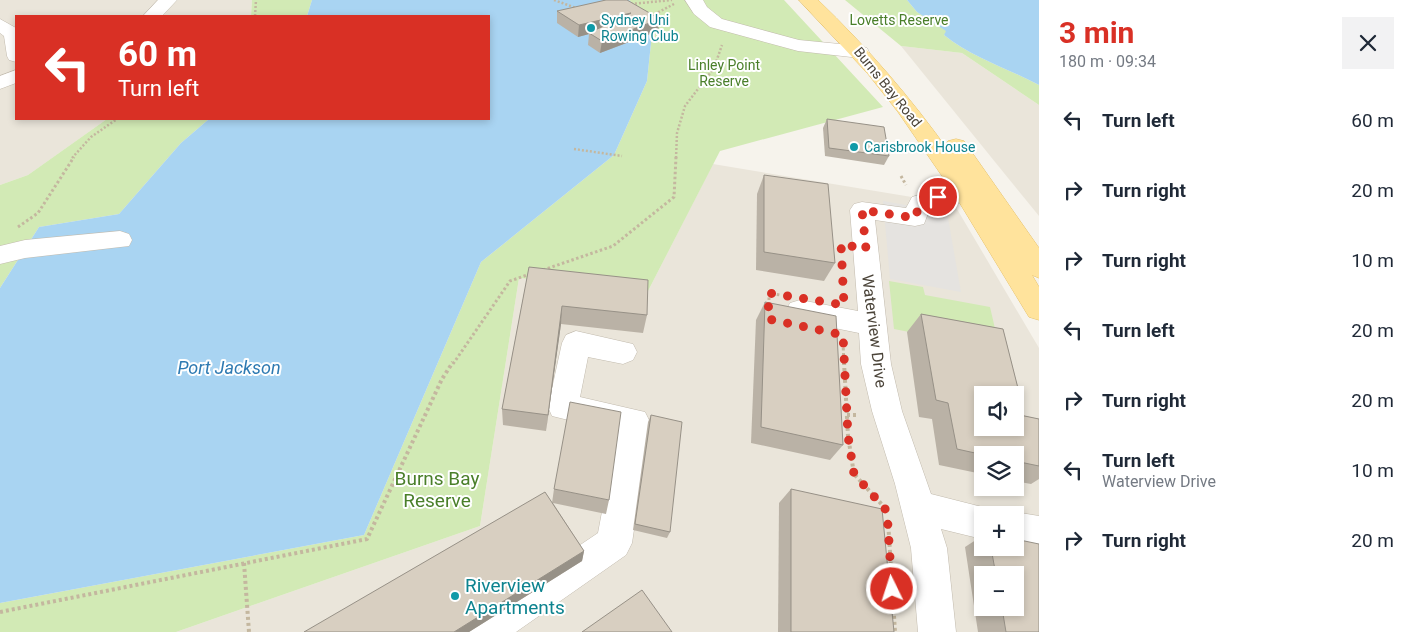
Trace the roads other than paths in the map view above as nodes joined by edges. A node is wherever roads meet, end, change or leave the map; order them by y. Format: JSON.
{"nodes":[{"id":1,"x":168,"y":0,"type":"edge"},
{"id":2,"x":694,"y":0,"type":"edge"},
{"id":3,"x":808,"y":0,"type":"edge"},
{"id":4,"x":826,"y":0,"type":"edge"},
{"id":5,"x":153,"y":15,"type":"edge"},
{"id":6,"x":0,"y":24,"type":"edge"},
{"id":7,"x":860,"y":52,"type":"junction"},
{"id":8,"x":15,"y":53,"type":"edge"},
{"id":9,"x":15,"y":76,"type":"edge"},
{"id":10,"x":0,"y":82,"type":"edge"},
{"id":11,"x":965,"y":194,"type":"junction"},
{"id":12,"x":120,"y":240,"type":"dead end"},
{"id":13,"x":0,"y":255,"type":"edge"},
{"id":14,"x":1039,"y":268,"type":"edge"},
{"id":15,"x":779,"y":304,"type":"edge"},
{"id":16,"x":1039,"y":309,"type":"edge"},
{"id":17,"x":872,"y":325,"type":"junction"},
{"id":18,"x":623,"y":352,"type":"dead end"},
{"id":19,"x":918,"y":507,"type":"junction"},
{"id":20,"x":974,"y":520,"type":"edge"},
{"id":21,"x":1024,"y":530,"type":"edge"},
{"id":22,"x":1039,"y":533,"type":"edge"},
{"id":23,"x":483,"y":632,"type":"edge"},
{"id":24,"x":937,"y":632,"type":"edge"}],
"edges":[{"from":1,"to":5,"type":"street"},
{"from":2,"to":7,"type":"street"},
{"from":3,"to":7,"type":"main road","name":"Burns Bay Road"},
{"from":4,"to":14,"type":"main road","name":"Burns Bay Road"},
{"from":6,"to":8,"type":"street"},
{"from":7,"to":11,"type":"main road","name":"Burns Bay Road"},
{"from":9,"to":10,"type":"street"},
{"from":11,"to":16,"type":"main road","name":"Burns Bay Road"},
{"from":11,"to":17,"type":"street","name":"Waterview Drive"},
{"from":12,"to":13,"type":"street"},
{"from":15,"to":17,"type":"street"},
{"from":17,"to":19,"type":"street","name":"Waterview Drive"},
{"from":18,"to":23,"type":"street"},
{"from":19,"to":20,"type":"street"},
{"from":19,"to":24,"type":"street","name":"Waterview Drive"},
{"from":21,"to":22,"type":"street"}]}
